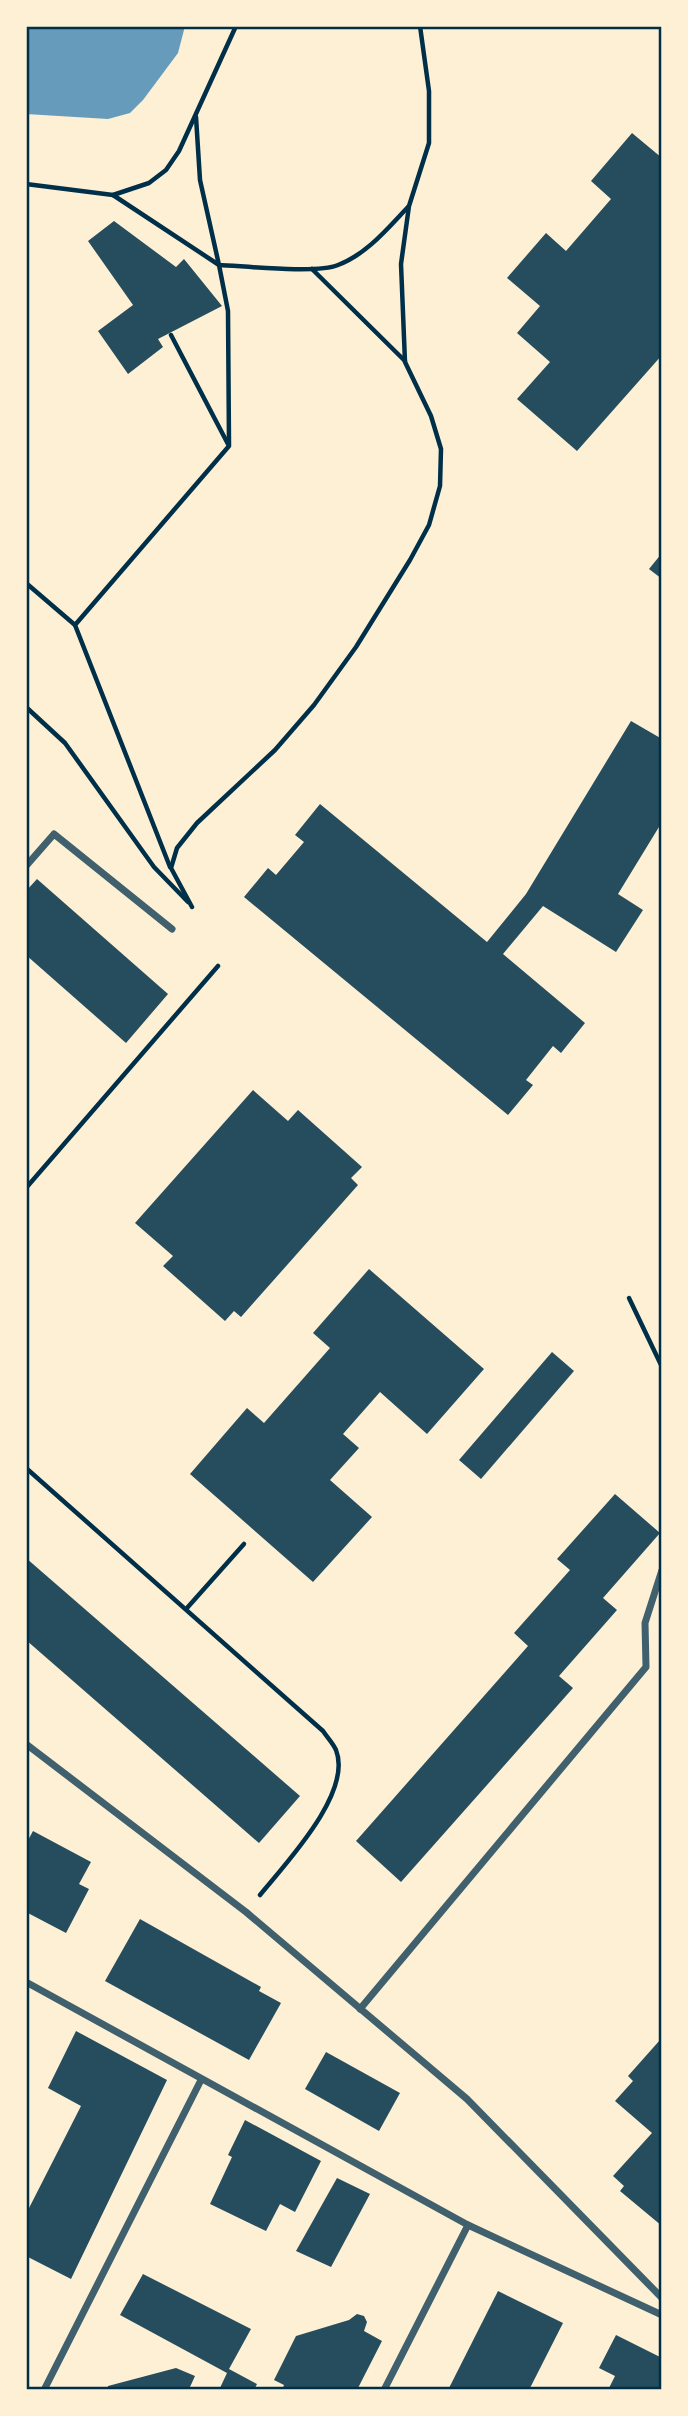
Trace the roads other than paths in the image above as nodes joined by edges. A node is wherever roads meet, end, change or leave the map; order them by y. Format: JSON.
{"nodes":[{"id":1,"x":26,"y":866,"type":"edge"},
{"id":2,"x":172,"y":929,"type":"dead end"},
{"id":3,"x":662,"y":1570,"type":"edge"},
{"id":4,"x":26,"y":1744,"type":"edge"},
{"id":5,"x":26,"y":1982,"type":"edge"},
{"id":6,"x":360,"y":2009,"type":"junction"},
{"id":7,"x":201,"y":2080,"type":"junction"},
{"id":8,"x":468,"y":2224,"type":"junction"},
{"id":9,"x":662,"y":2298,"type":"edge"},
{"id":10,"x":662,"y":2315,"type":"edge"},
{"id":11,"x":44,"y":2390,"type":"edge"},
{"id":12,"x":384,"y":2390,"type":"edge"}],
"edges":[{"from":1,"to":2,"type":"street"},
{"from":3,"to":6,"type":"street"},
{"from":4,"to":6,"type":"street"},
{"from":5,"to":7,"type":"street"},
{"from":6,"to":9,"type":"street"},
{"from":7,"to":8,"type":"street"},
{"from":7,"to":11,"type":"street"},
{"from":8,"to":10,"type":"street"},
{"from":8,"to":12,"type":"street"}]}
